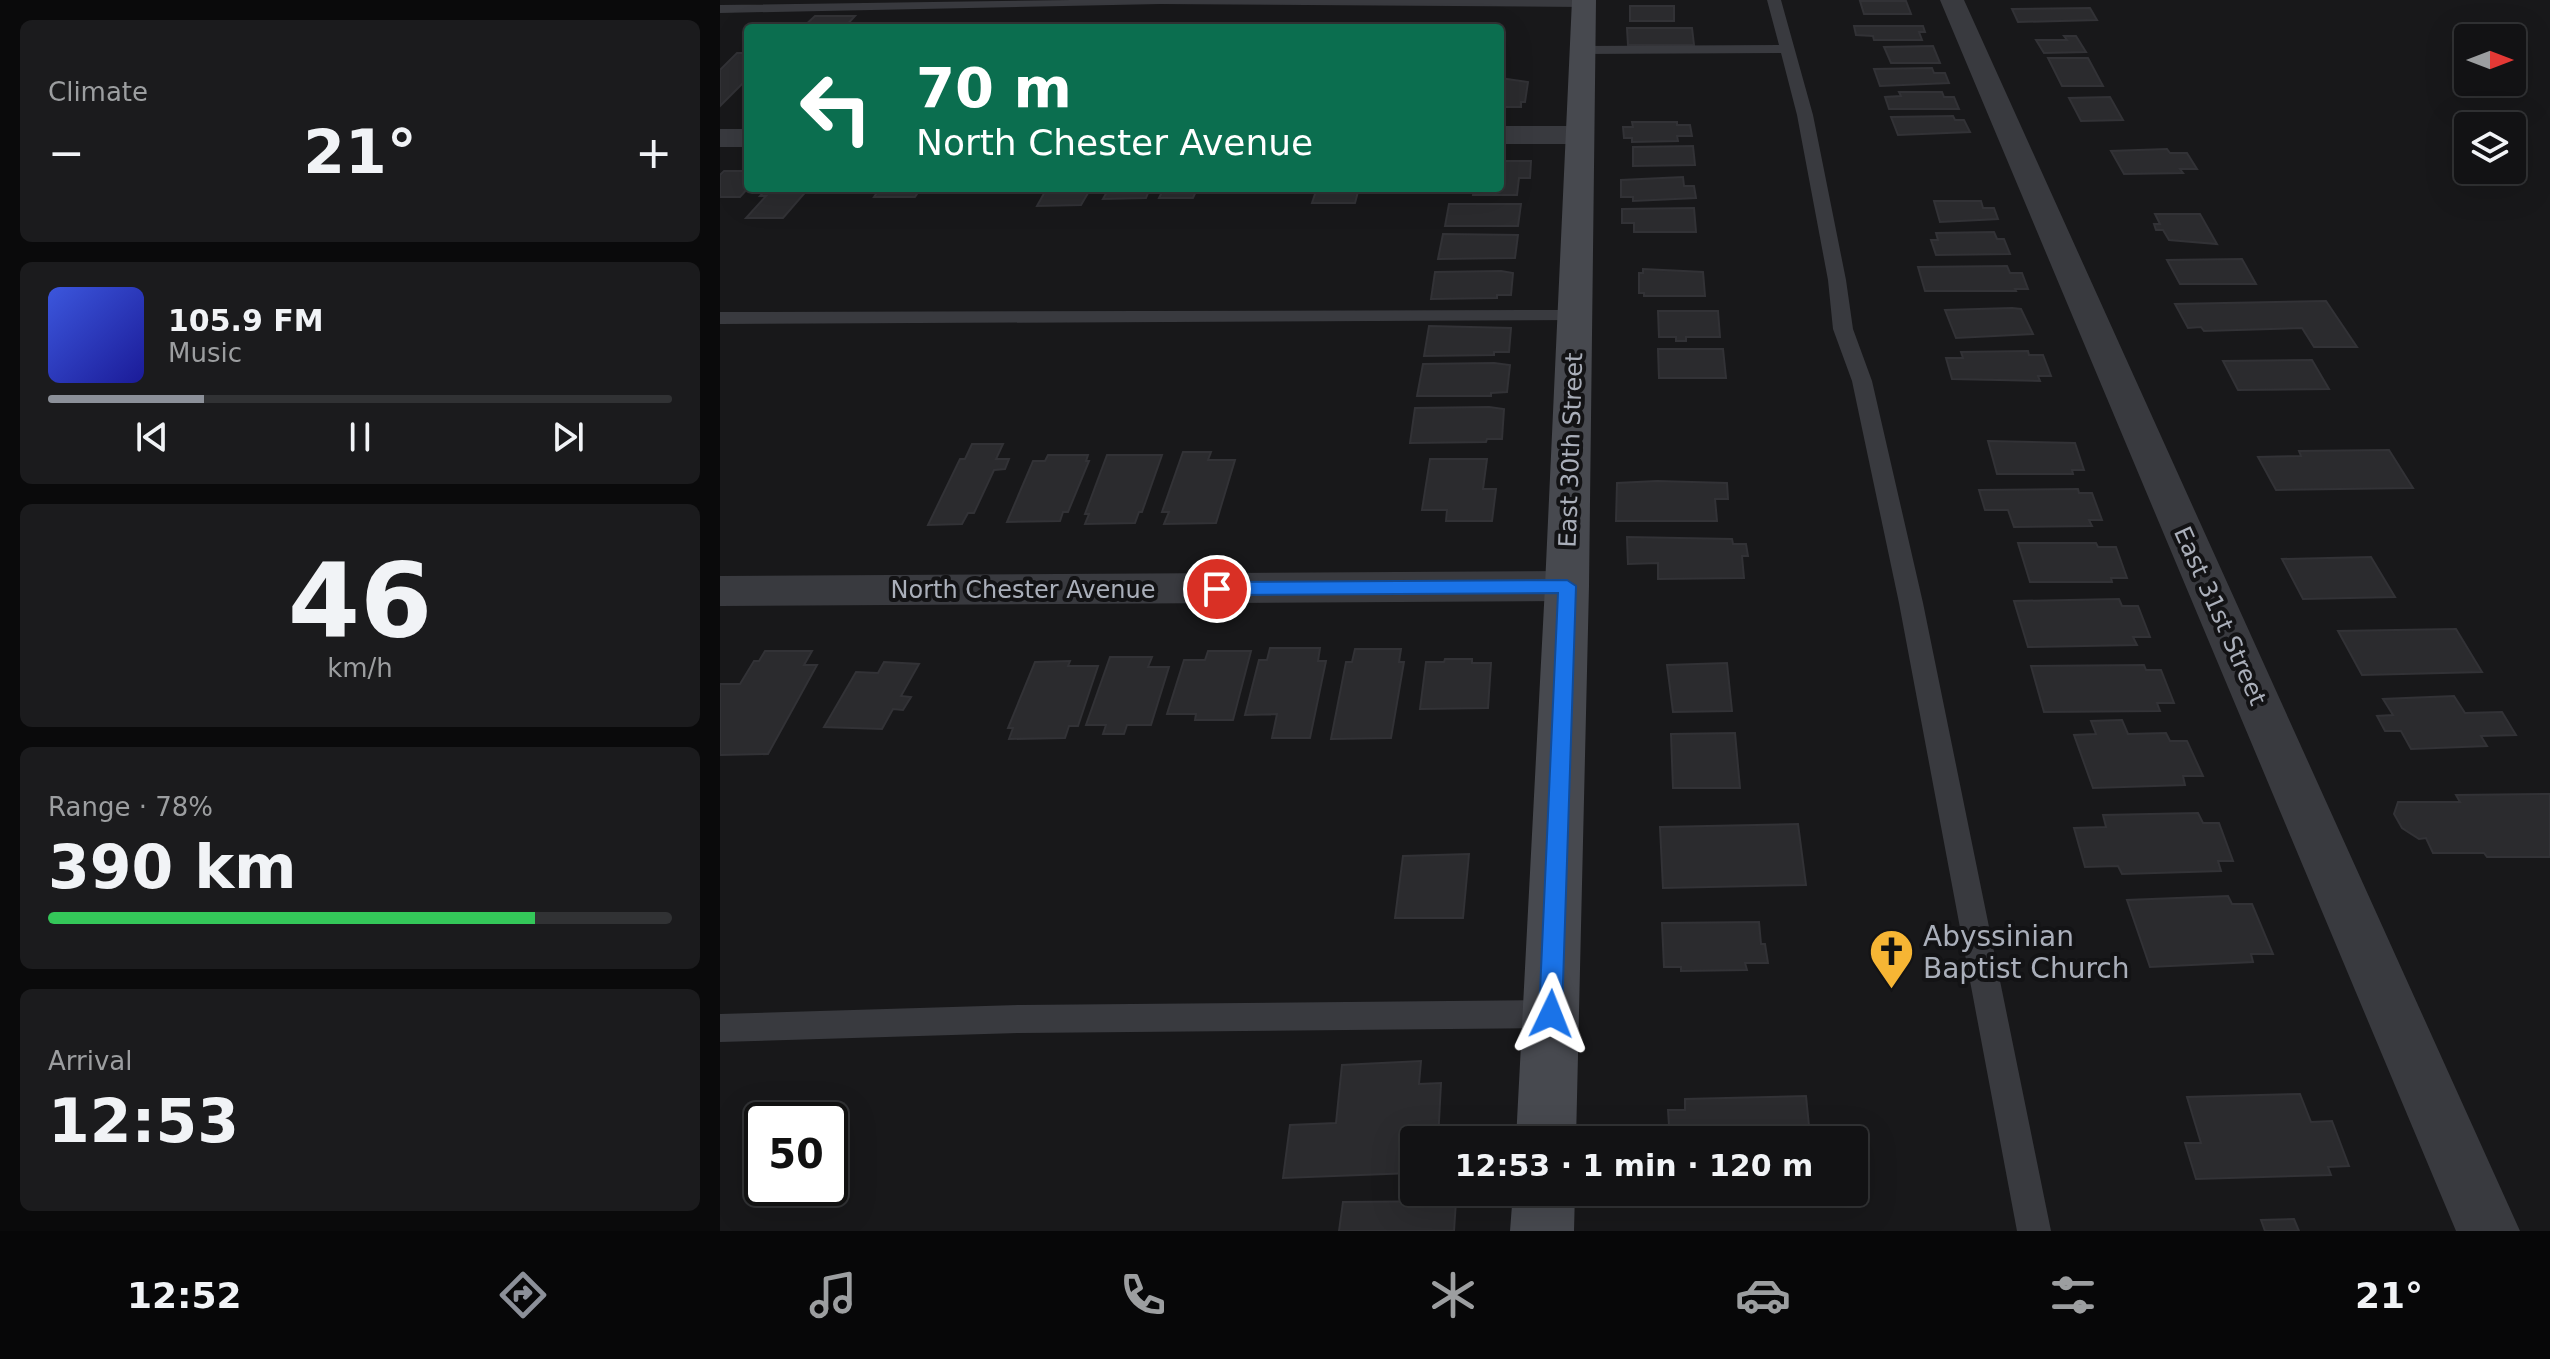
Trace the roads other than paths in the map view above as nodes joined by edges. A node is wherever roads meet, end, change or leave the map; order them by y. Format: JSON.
{"nodes":[{"id":1,"x":1774,"y":0,"type":"edge"},
{"id":2,"x":1952,"y":0,"type":"edge"},
{"id":3,"x":1231,"y":1,"type":"edge"},
{"id":4,"x":1584,"y":1,"type":"edge"},
{"id":5,"x":1386,"y":2,"type":"edge"},
{"id":6,"x":720,"y":9,"type":"edge"},
{"id":7,"x":1789,"y":49,"type":"junction"},
{"id":8,"x":1581,"y":50,"type":"junction"},
{"id":9,"x":1504,"y":135,"type":"edge"},
{"id":10,"x":1579,"y":135,"type":"junction"},
{"id":11,"x":720,"y":138,"type":"edge"},
{"id":12,"x":744,"y":138,"type":"edge"},
{"id":13,"x":1575,"y":316,"type":"junction"},
{"id":14,"x":720,"y":318,"type":"edge"},
{"id":15,"x":1567,"y":586,"type":"junction"},
{"id":16,"x":720,"y":591,"type":"edge"},
{"id":17,"x":1551,"y":1014,"type":"junction"},
{"id":18,"x":720,"y":1028,"type":"edge"},
{"id":19,"x":1547,"y":1126,"type":"edge"},
{"id":20,"x":1543,"y":1206,"type":"edge"},
{"id":21,"x":1542,"y":1231,"type":"edge"},
{"id":22,"x":2034,"y":1231,"type":"edge"},
{"id":23,"x":2488,"y":1231,"type":"edge"}],
"edges":[{"from":1,"to":7,"type":"lane"},
{"from":2,"to":23,"type":"street","name":"East 31st Street"},
{"from":3,"to":5,"type":"lane"},
{"from":3,"to":6,"type":"lane"},
{"from":4,"to":5,"type":"lane"},
{"from":4,"to":8,"type":"main road","name":"East 30th Street"},
{"from":7,"to":8,"type":"lane"},
{"from":7,"to":22,"type":"lane"},
{"from":8,"to":10,"type":"main road","name":"East 30th Street"},
{"from":9,"to":10,"type":"street"},
{"from":10,"to":13,"type":"main road","name":"East 30th Street"},
{"from":11,"to":12,"type":"street"},
{"from":13,"to":14,"type":"lane"},
{"from":13,"to":15,"type":"main road","name":"East 30th Street"},
{"from":15,"to":16,"type":"street","name":"North Chester Avenue"},
{"from":15,"to":17,"type":"main road","name":"East 30th Street"},
{"from":17,"to":18,"type":"lane"},
{"from":17,"to":19,"type":"main road","name":"East 30th Street"},
{"from":20,"to":21,"type":"main road"}]}
